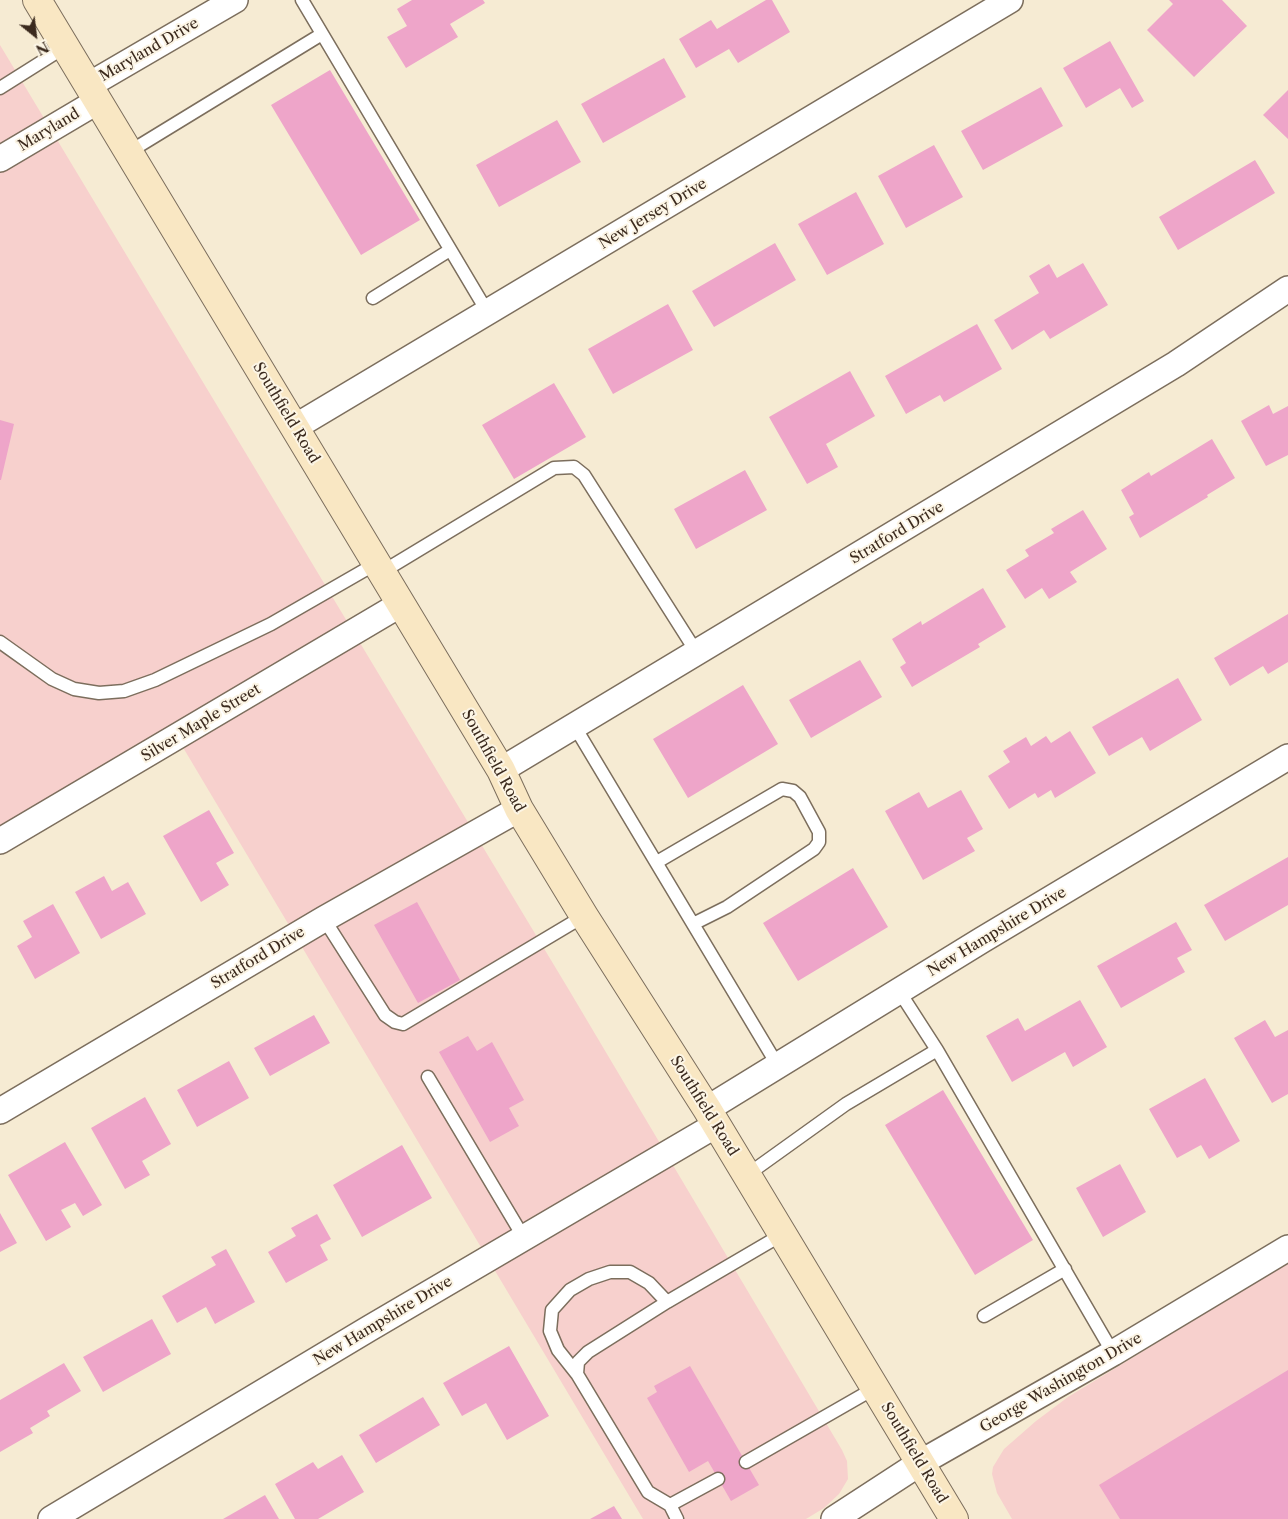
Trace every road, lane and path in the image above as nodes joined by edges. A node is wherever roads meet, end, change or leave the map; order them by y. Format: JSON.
{"nodes":[{"id":1,"x":36,"y":0,"type":"edge"},
{"id":2,"x":235,"y":0,"type":"edge"},
{"id":3,"x":302,"y":0,"type":"edge"},
{"id":4,"x":1010,"y":0,"type":"edge"},
{"id":5,"x":322,"y":34,"type":"junction"},
{"id":6,"x":65,"y":47,"type":"junction"},
{"id":7,"x":0,"y":88,"type":"edge"},
{"id":8,"x":93,"y":93,"type":"junction"},
{"id":9,"x":129,"y":152,"type":"junction"},
{"id":10,"x":0,"y":159,"type":"edge"},
{"id":11,"x":450,"y":250,"type":"junction"},
{"id":12,"x":1288,"y":289,"type":"edge"},
{"id":13,"x":373,"y":298,"type":"dead end"},
{"id":14,"x":488,"y":313,"type":"junction"},
{"id":15,"x":295,"y":427,"type":"junction"},
{"id":16,"x":380,"y":568,"type":"junction"},
{"id":17,"x":402,"y":604,"type":"junction"},
{"id":18,"x":0,"y":642,"type":"edge"},
{"id":19,"x":697,"y":653,"type":"junction"},
{"id":20,"x":575,"y":727,"type":"junction"},
{"id":21,"x":1288,"y":758,"type":"edge"},
{"id":22,"x":501,"y":770,"type":"junction"},
{"id":23,"x":519,"y":809,"type":"junction"},
{"id":24,"x":0,"y":842,"type":"edge"},
{"id":25,"x":656,"y":862,"type":"junction"},
{"id":26,"x":584,"y":916,"type":"junction"},
{"id":27,"x":324,"y":919,"type":"junction"},
{"id":28,"x":693,"y":924,"type":"junction"},
{"id":29,"x":899,"y":991,"type":"junction"},
{"id":30,"x":937,"y":1050,"type":"junction"},
{"id":31,"x":778,"y":1066,"type":"junction"},
{"id":32,"x":428,"y":1077,"type":"dead end"},
{"id":33,"x":0,"y":1111,"type":"edge"},
{"id":34,"x":711,"y":1117,"type":"junction"},
{"id":35,"x":747,"y":1175,"type":"junction"},
{"id":36,"x":783,"y":1234,"type":"junction"},
{"id":37,"x":524,"y":1238,"type":"junction"},
{"id":38,"x":1288,"y":1248,"type":"edge"},
{"id":39,"x":1065,"y":1268,"type":"junction"},
{"id":40,"x":666,"y":1302,"type":"junction"},
{"id":41,"x":984,"y":1316,"type":"dead end"},
{"id":42,"x":1114,"y":1353,"type":"junction"},
{"id":43,"x":577,"y":1374,"type":"junction"},
{"id":44,"x":875,"y":1388,"type":"junction"},
{"id":45,"x":746,"y":1462,"type":"dead end"},
{"id":46,"x":920,"y":1463,"type":"junction"},
{"id":47,"x":718,"y":1479,"type":"dead end"},
{"id":48,"x":670,"y":1505,"type":"junction"},
{"id":49,"x":51,"y":1519,"type":"edge"},
{"id":50,"x":677,"y":1519,"type":"edge"},
{"id":51,"x":834,"y":1519,"type":"edge"},
{"id":52,"x":954,"y":1519,"type":"edge"}],
"edges":[{"from":1,"to":6,"type":"main road","name":"Southfield Road"},
{"from":2,"to":8,"type":"street","name":"Maryland Drive"},
{"from":3,"to":5,"type":"lane"},
{"from":4,"to":14,"type":"street","name":"New Jersey Drive"},
{"from":5,"to":9,"type":"lane"},
{"from":5,"to":11,"type":"lane"},
{"from":6,"to":7,"type":"lane"},
{"from":6,"to":8,"type":"main road","name":"Southfield Road"},
{"from":8,"to":9,"type":"main road","name":"Southfield Road"},
{"from":8,"to":10,"type":"street","name":"Maryland"},
{"from":9,"to":15,"type":"main road","name":"Southfield Road"},
{"from":11,"to":13,"type":"lane"},
{"from":11,"to":14,"type":"lane"},
{"from":12,"to":19,"type":"street","name":"Stratford Drive"},
{"from":14,"to":15,"type":"street","name":"New Jersey Drive"},
{"from":15,"to":16,"type":"main road","name":"Southfield Road"},
{"from":16,"to":17,"type":"main road","name":"Southfield Road"},
{"from":16,"to":18,"type":"lane"},
{"from":16,"to":19,"type":"lane"},
{"from":17,"to":22,"type":"main road","name":"Southfield Road"},
{"from":17,"to":24,"type":"street","name":"Silver Maple Street"},
{"from":19,"to":20,"type":"street","name":"Stratford Drive"},
{"from":20,"to":22,"type":"street","name":"Stratford Drive"},
{"from":20,"to":25,"type":"lane"},
{"from":21,"to":29,"type":"street","name":"New Hampshire Drive"},
{"from":22,"to":23,"type":"main road","name":"Southfield Road"},
{"from":23,"to":26,"type":"main road","name":"Southfield Road"},
{"from":23,"to":27,"type":"street","name":"Stratford Drive"},
{"from":25,"to":28,"type":"lane"},
{"from":25,"to":28,"type":"lane"},
{"from":26,"to":27,"type":"lane"},
{"from":26,"to":34,"type":"main road","name":"Southfield Road"},
{"from":27,"to":33,"type":"street","name":"Stratford Drive"},
{"from":28,"to":31,"type":"lane"},
{"from":29,"to":30,"type":"lane"},
{"from":29,"to":31,"type":"street","name":"New Hampshire Drive"},
{"from":30,"to":35,"type":"lane"},
{"from":30,"to":39,"type":"lane"},
{"from":31,"to":34,"type":"street","name":"New Hampshire Drive"},
{"from":32,"to":37,"type":"lane"},
{"from":34,"to":35,"type":"main road","name":"Southfield Road"},
{"from":34,"to":37,"type":"street","name":"New Hampshire Drive"},
{"from":35,"to":36,"type":"main road","name":"Southfield Road"},
{"from":36,"to":40,"type":"lane"},
{"from":36,"to":44,"type":"main road","name":"Southfield Road"},
{"from":37,"to":49,"type":"street","name":"New Hampshire Drive"},
{"from":38,"to":42,"type":"street","name":"George Washington Drive"},
{"from":39,"to":41,"type":"lane"},
{"from":39,"to":42,"type":"lane"},
{"from":40,"to":43,"type":"lane"},
{"from":40,"to":43,"type":"lane"},
{"from":42,"to":46,"type":"street","name":"George Washington Drive"},
{"from":43,"to":48,"type":"lane"},
{"from":44,"to":45,"type":"lane"},
{"from":44,"to":46,"type":"main road","name":"Southfield Road"},
{"from":46,"to":51,"type":"street","name":"George Washington Drive"},
{"from":46,"to":52,"type":"main road","name":"Southfield Road"},
{"from":47,"to":48,"type":"lane"},
{"from":48,"to":50,"type":"lane"}]}
